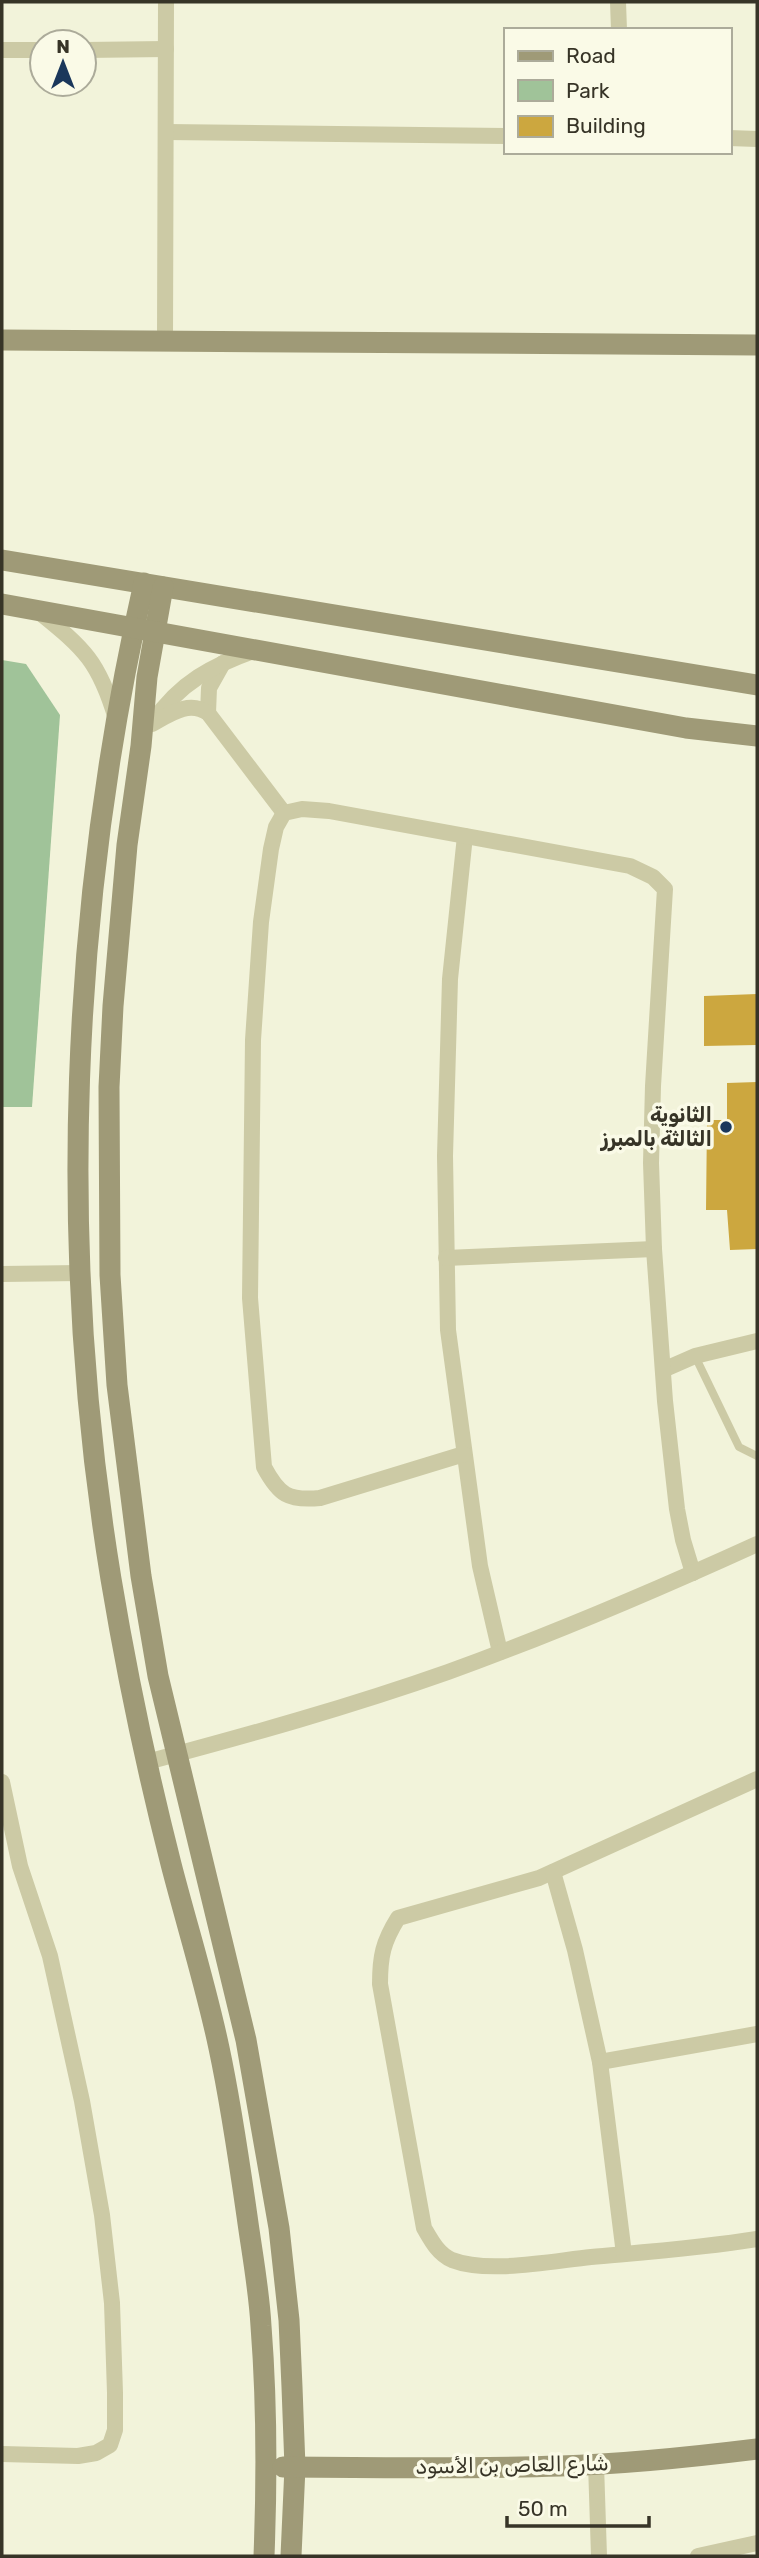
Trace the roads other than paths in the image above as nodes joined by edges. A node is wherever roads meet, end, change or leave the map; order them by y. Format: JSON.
{"nodes":[{"id":1,"x":166,"y":2,"type":"edge"},
{"id":2,"x":618,"y":2,"type":"edge"},
{"id":3,"x":618,"y":28,"type":"edge"},
{"id":4,"x":166,"y":49,"type":"junction"},
{"id":5,"x":2,"y":50,"type":"edge"},
{"id":6,"x":28,"y":50,"type":"edge"},
{"id":7,"x":98,"y":50,"type":"edge"},
{"id":8,"x":166,"y":132,"type":"junction"},
{"id":9,"x":504,"y":136,"type":"edge"},
{"id":10,"x":731,"y":138,"type":"edge"},
{"id":11,"x":757,"y":139,"type":"edge"},
{"id":12,"x":2,"y":340,"type":"edge"},
{"id":13,"x":165,"y":341,"type":"junction"},
{"id":14,"x":757,"y":345,"type":"edge"},
{"id":15,"x":2,"y":560,"type":"edge"},
{"id":16,"x":153,"y":585,"type":"junction"},
{"id":17,"x":2,"y":604,"type":"edge"},
{"id":18,"x":37,"y":611,"type":"junction"},
{"id":19,"x":144,"y":630,"type":"junction"},
{"id":20,"x":256,"y":650,"type":"junction"},
{"id":21,"x":225,"y":661,"type":"junction"},
{"id":22,"x":757,"y":685,"type":"edge"},
{"id":23,"x":208,"y":713,"type":"junction"},
{"id":24,"x":116,"y":719,"type":"junction"},
{"id":25,"x":152,"y":724,"type":"junction"},
{"id":26,"x":757,"y":736,"type":"edge"},
{"id":27,"x":141,"y":746,"type":"junction"},
{"id":28,"x":284,"y":813,"type":"junction"},
{"id":29,"x":465,"y":836,"type":"junction"},
{"id":30,"x":654,"y":1249,"type":"junction"},
{"id":31,"x":446,"y":1258,"type":"junction"},
{"id":32,"x":80,"y":1273,"type":"junction"},
{"id":33,"x":2,"y":1274,"type":"edge"},
{"id":34,"x":757,"y":1341,"type":"edge"},
{"id":35,"x":695,"y":1356,"type":"junction"},
{"id":36,"x":663,"y":1370,"type":"junction"},
{"id":37,"x":464,"y":1454,"type":"junction"},
{"id":38,"x":757,"y":1456,"type":"edge"},
{"id":39,"x":757,"y":1544,"type":"edge"},
{"id":40,"x":693,"y":1573,"type":"junction"},
{"id":41,"x":500,"y":1652,"type":"junction"},
{"id":42,"x":175,"y":1754,"type":"junction"},
{"id":43,"x":147,"y":1762,"type":"junction"},
{"id":44,"x":757,"y":1779,"type":"edge"},
{"id":45,"x":2,"y":1782,"type":"edge"},
{"id":46,"x":553,"y":1872,"type":"junction"},
{"id":47,"x":757,"y":2034,"type":"edge"},
{"id":48,"x":600,"y":2062,"type":"junction"},
{"id":49,"x":757,"y":2239,"type":"edge"},
{"id":50,"x":624,"y":2254,"type":"junction"},
{"id":51,"x":757,"y":2449,"type":"edge"},
{"id":52,"x":2,"y":2454,"type":"edge"},
{"id":53,"x":596,"y":2464,"type":"junction"},
{"id":54,"x":267,"y":2467,"type":"junction"},
{"id":55,"x":295,"y":2467,"type":"junction"},
{"id":56,"x":757,"y":2543,"type":"edge"},
{"id":57,"x":264,"y":2556,"type":"edge"},
{"id":58,"x":292,"y":2556,"type":"edge"},
{"id":59,"x":599,"y":2556,"type":"edge"},
{"id":60,"x":698,"y":2556,"type":"edge"}],
"edges":[{"from":1,"to":4,"type":"street"},
{"from":2,"to":3,"type":"street"},
{"from":4,"to":7,"type":"street"},
{"from":4,"to":8,"type":"street"},
{"from":5,"to":6,"type":"street"},
{"from":8,"to":9,"type":"street"},
{"from":8,"to":13,"type":"street"},
{"from":10,"to":11,"type":"street"},
{"from":12,"to":13,"type":"street"},
{"from":13,"to":14,"type":"street"},
{"from":15,"to":16,"type":"street"},
{"from":16,"to":19,"type":"street"},
{"from":16,"to":22,"type":"street"},
{"from":17,"to":18,"type":"street"},
{"from":18,"to":19,"type":"street"},
{"from":18,"to":24,"type":"street"},
{"from":19,"to":20,"type":"street"},
{"from":19,"to":24,"type":"street"},
{"from":19,"to":27,"type":"street"},
{"from":20,"to":21,"type":"street"},
{"from":20,"to":26,"type":"street"},
{"from":21,"to":23,"type":"street"},
{"from":21,"to":25,"type":"street"},
{"from":23,"to":25,"type":"street"},
{"from":23,"to":28,"type":"street"},
{"from":24,"to":32,"type":"street"},
{"from":25,"to":27,"type":"street"},
{"from":27,"to":42,"type":"street"},
{"from":28,"to":29,"type":"street"},
{"from":28,"to":37,"type":"street"},
{"from":29,"to":30,"type":"street"},
{"from":29,"to":31,"type":"street"},
{"from":30,"to":31,"type":"street"},
{"from":30,"to":36,"type":"street"},
{"from":31,"to":37,"type":"street"},
{"from":32,"to":33,"type":"street"},
{"from":32,"to":43,"type":"street"},
{"from":34,"to":35,"type":"street"},
{"from":35,"to":36,"type":"street"},
{"from":35,"to":38,"type":"lane"},
{"from":36,"to":40,"type":"street"},
{"from":37,"to":41,"type":"street"},
{"from":39,"to":40,"type":"street"},
{"from":40,"to":41,"type":"street"},
{"from":41,"to":42,"type":"street"},
{"from":42,"to":43,"type":"street"},
{"from":42,"to":55,"type":"street"},
{"from":43,"to":54,"type":"street"},
{"from":44,"to":46,"type":"street"},
{"from":45,"to":52,"type":"street"},
{"from":46,"to":48,"type":"street"},
{"from":46,"to":50,"type":"street"},
{"from":47,"to":48,"type":"street"},
{"from":48,"to":50,"type":"street"},
{"from":49,"to":50,"type":"street"},
{"from":51,"to":53,"type":"street","name":"شارع العاص بن الأسود"},
{"from":53,"to":55,"type":"street","name":"شارع العاص بن الأسود"},
{"from":53,"to":59,"type":"street"},
{"from":54,"to":55,"type":"street","name":"شارع العاص بن الأسود"},
{"from":54,"to":57,"type":"street"},
{"from":55,"to":58,"type":"street"},
{"from":56,"to":60,"type":"street"}]}
